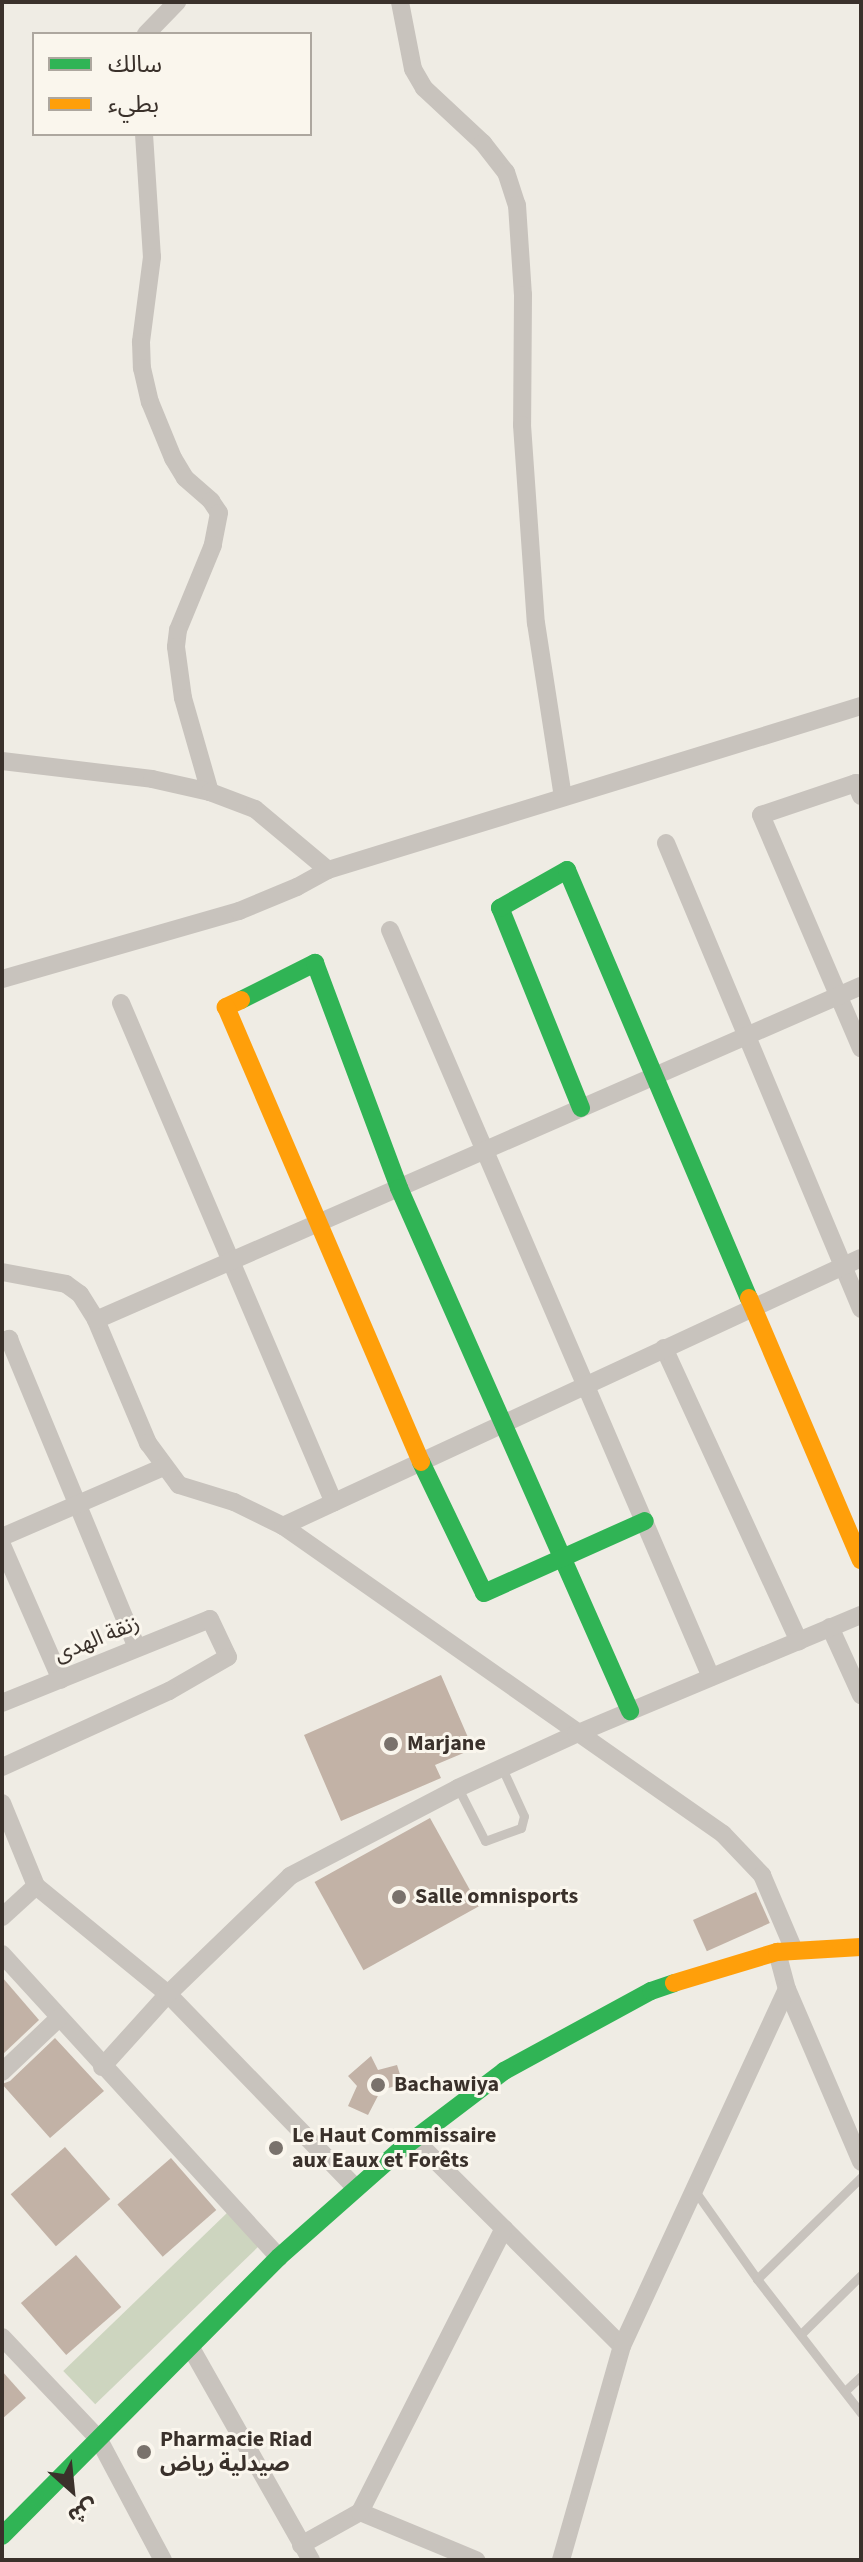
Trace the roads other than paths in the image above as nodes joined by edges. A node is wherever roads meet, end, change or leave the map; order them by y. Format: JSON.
{"nodes":[{"id":1,"x":177,"y":2,"type":"edge"},
{"id":2,"x":400,"y":2,"type":"edge"},
{"id":3,"x":148,"y":32,"type":"edge"},
{"id":4,"x":144,"y":136,"type":"edge"},
{"id":5,"x":861,"y":706,"type":"edge"},
{"id":6,"x":2,"y":761,"type":"edge"},
{"id":7,"x":210,"y":792,"type":"junction"},
{"id":8,"x":861,"y":796,"type":"edge"},
{"id":9,"x":563,"y":797,"type":"junction"},
{"id":10,"x":666,"y":843,"type":"dead end"},
{"id":11,"x":328,"y":870,"type":"junction"},
{"id":12,"x":390,"y":930,"type":"dead end"},
{"id":13,"x":2,"y":979,"type":"edge"},
{"id":14,"x":861,"y":986,"type":"edge"},
{"id":15,"x":838,"y":996,"type":"junction"},
{"id":16,"x":121,"y":1003,"type":"dead end"},
{"id":17,"x":747,"y":1036,"type":"junction"},
{"id":18,"x":861,"y":1048,"type":"edge"},
{"id":19,"x":654,"y":1076,"type":"junction"},
{"id":20,"x":581,"y":1108,"type":"junction"},
{"id":21,"x":485,"y":1150,"type":"junction"},
{"id":22,"x":399,"y":1188,"type":"junction"},
{"id":23,"x":319,"y":1223,"type":"junction"},
{"id":24,"x":861,"y":1258,"type":"edge"},
{"id":25,"x":231,"y":1261,"type":"junction"},
{"id":26,"x":843,"y":1266,"type":"junction"},
{"id":27,"x":2,"y":1272,"type":"edge"},
{"id":28,"x":751,"y":1308,"type":"junction"},
{"id":29,"x":861,"y":1309,"type":"edge"},
{"id":30,"x":96,"y":1320,"type":"junction"},
{"id":31,"x":2,"y":1342,"type":"edge"},
{"id":32,"x":664,"y":1348,"type":"junction"},
{"id":33,"x":587,"y":1385,"type":"junction"},
{"id":34,"x":504,"y":1423,"type":"junction"},
{"id":35,"x":421,"y":1461,"type":"junction"},
{"id":36,"x":164,"y":1467,"type":"junction"},
{"id":37,"x":334,"y":1503,"type":"junction"},
{"id":38,"x":77,"y":1504,"type":"junction"},
{"id":39,"x":645,"y":1521,"type":"junction"},
{"id":40,"x":283,"y":1526,"type":"junction"},
{"id":41,"x":2,"y":1537,"type":"edge"},
{"id":42,"x":2,"y":1545,"type":"edge"},
{"id":43,"x":563,"y":1559,"type":"junction"},
{"id":44,"x":861,"y":1560,"type":"edge"},
{"id":45,"x":861,"y":1615,"type":"edge"},
{"id":46,"x":830,"y":1627,"type":"junction"},
{"id":47,"x":799,"y":1641,"type":"junction"},
{"id":48,"x":137,"y":1648,"type":"junction"},
{"id":49,"x":711,"y":1677,"type":"junction"},
{"id":50,"x":61,"y":1680,"type":"junction"},
{"id":51,"x":861,"y":1695,"type":"edge"},
{"id":52,"x":2,"y":1703,"type":"edge"},
{"id":53,"x":630,"y":1711,"type":"junction"},
{"id":54,"x":576,"y":1734,"type":"junction"},
{"id":55,"x":2,"y":1767,"type":"edge"},
{"id":56,"x":502,"y":1768,"type":"junction"},
{"id":57,"x":458,"y":1788,"type":"junction"},
{"id":58,"x":2,"y":1803,"type":"edge"},
{"id":59,"x":36,"y":1886,"type":"junction"},
{"id":60,"x":2,"y":1917,"type":"edge"},
{"id":61,"x":861,"y":1947,"type":"edge"},
{"id":62,"x":785,"y":1951,"type":"junction"},
{"id":63,"x":2,"y":1954,"type":"edge"},
{"id":64,"x":787,"y":1989,"type":"junction"},
{"id":65,"x":168,"y":1994,"type":"junction"},
{"id":66,"x":59,"y":2018,"type":"junction"},
{"id":67,"x":102,"y":2067,"type":"junction"},
{"id":68,"x":2,"y":2072,"type":"edge"},
{"id":69,"x":415,"y":2140,"type":"junction"},
{"id":70,"x":861,"y":2162,"type":"edge"},
{"id":71,"x":861,"y":2177,"type":"edge"},
{"id":72,"x":356,"y":2188,"type":"junction"},
{"id":73,"x":693,"y":2188,"type":"junction"},
{"id":74,"x":504,"y":2228,"type":"junction"},
{"id":75,"x":279,"y":2257,"type":"junction"},
{"id":76,"x":861,"y":2275,"type":"edge"},
{"id":77,"x":757,"y":2279,"type":"junction"},
{"id":78,"x":801,"y":2334,"type":"junction"},
{"id":79,"x":2,"y":2337,"type":"edge"},
{"id":80,"x":622,"y":2346,"type":"junction"},
{"id":81,"x":191,"y":2348,"type":"junction"},
{"id":82,"x":861,"y":2376,"type":"edge"},
{"id":83,"x":845,"y":2391,"type":"junction"},
{"id":84,"x":861,"y":2413,"type":"edge"},
{"id":85,"x":98,"y":2438,"type":"junction"},
{"id":86,"x":2,"y":2510,"type":"edge"},
{"id":87,"x":360,"y":2512,"type":"junction"},
{"id":88,"x":17,"y":2524,"type":"junction"},
{"id":89,"x":2,"y":2536,"type":"edge"},
{"id":90,"x":306,"y":2552,"type":"edge"},
{"id":91,"x":163,"y":2560,"type":"edge"},
{"id":92,"x":476,"y":2560,"type":"edge"},
{"id":93,"x":561,"y":2560,"type":"edge"}],
"edges":[{"from":1,"to":3,"type":"street"},
{"from":2,"to":9,"type":"street"},
{"from":4,"to":7,"type":"street"},
{"from":5,"to":9,"type":"street"},
{"from":6,"to":7,"type":"street"},
{"from":7,"to":11,"type":"street"},
{"from":8,"to":15,"type":"street"},
{"from":9,"to":11,"type":"street"},
{"from":10,"to":17,"type":"street"},
{"from":11,"to":13,"type":"street"},
{"from":12,"to":21,"type":"street"},
{"from":14,"to":15,"type":"street"},
{"from":15,"to":17,"type":"street"},
{"from":15,"to":18,"type":"street"},
{"from":16,"to":25,"type":"street"},
{"from":17,"to":19,"type":"street"},
{"from":17,"to":26,"type":"street"},
{"from":19,"to":20,"type":"street"},
{"from":19,"to":20,"type":"street"},
{"from":19,"to":28,"type":"street"},
{"from":20,"to":21,"type":"street"},
{"from":21,"to":22,"type":"street"},
{"from":21,"to":33,"type":"street"},
{"from":22,"to":23,"type":"street"},
{"from":22,"to":23,"type":"street"},
{"from":22,"to":34,"type":"street"},
{"from":23,"to":25,"type":"street"},
{"from":23,"to":35,"type":"street"},
{"from":24,"to":26,"type":"street"},
{"from":25,"to":30,"type":"street"},
{"from":25,"to":37,"type":"street"},
{"from":26,"to":28,"type":"street"},
{"from":26,"to":29,"type":"street"},
{"from":27,"to":30,"type":"street"},
{"from":28,"to":32,"type":"street"},
{"from":28,"to":44,"type":"street"},
{"from":30,"to":36,"type":"street"},
{"from":31,"to":38,"type":"street"},
{"from":32,"to":33,"type":"street"},
{"from":32,"to":47,"type":"street"},
{"from":33,"to":34,"type":"street"},
{"from":33,"to":39,"type":"street"},
{"from":34,"to":35,"type":"street"},
{"from":34,"to":43,"type":"street"},
{"from":35,"to":37,"type":"street"},
{"from":35,"to":43,"type":"street"},
{"from":36,"to":38,"type":"street"},
{"from":36,"to":40,"type":"street"},
{"from":37,"to":40,"type":"street"},
{"from":38,"to":41,"type":"street"},
{"from":38,"to":48,"type":"street"},
{"from":39,"to":43,"type":"street"},
{"from":39,"to":49,"type":"street"},
{"from":40,"to":54,"type":"street"},
{"from":42,"to":50,"type":"street"},
{"from":43,"to":53,"type":"street"},
{"from":45,"to":46,"type":"street"},
{"from":46,"to":47,"type":"street"},
{"from":46,"to":51,"type":"street"},
{"from":47,"to":49,"type":"street"},
{"from":48,"to":50,"type":"street","name":"زنقة الهدى"},
{"from":48,"to":55,"type":"street","name":"زنقة الهدى"},
{"from":49,"to":53,"type":"street"},
{"from":50,"to":52,"type":"street","name":"زنقة الهدى"},
{"from":53,"to":54,"type":"street"},
{"from":54,"to":56,"type":"street"},
{"from":54,"to":62,"type":"street"},
{"from":56,"to":57,"type":"street"},
{"from":56,"to":57,"type":"lane"},
{"from":57,"to":65,"type":"street"},
{"from":58,"to":59,"type":"street"},
{"from":59,"to":60,"type":"street"},
{"from":59,"to":65,"type":"street"},
{"from":61,"to":62,"type":"street"},
{"from":62,"to":64,"type":"street"},
{"from":62,"to":69,"type":"street"},
{"from":63,"to":66,"type":"street"},
{"from":64,"to":70,"type":"street"},
{"from":64,"to":73,"type":"street"},
{"from":65,"to":67,"type":"street"},
{"from":65,"to":72,"type":"street"},
{"from":66,"to":67,"type":"street"},
{"from":66,"to":68,"type":"street"},
{"from":67,"to":75,"type":"street"},
{"from":69,"to":72,"type":"street"},
{"from":69,"to":74,"type":"street"},
{"from":71,"to":77,"type":"lane"},
{"from":72,"to":75,"type":"street"},
{"from":73,"to":77,"type":"lane"},
{"from":73,"to":80,"type":"street"},
{"from":74,"to":80,"type":"street"},
{"from":74,"to":87,"type":"street"},
{"from":75,"to":81,"type":"street"},
{"from":76,"to":78,"type":"lane"},
{"from":77,"to":78,"type":"lane"},
{"from":78,"to":83,"type":"lane"},
{"from":79,"to":85,"type":"street"},
{"from":80,"to":93,"type":"street"},
{"from":81,"to":85,"type":"street"},
{"from":81,"to":90,"type":"street"},
{"from":82,"to":83,"type":"lane"},
{"from":83,"to":84,"type":"lane"},
{"from":85,"to":88,"type":"street"},
{"from":85,"to":91,"type":"street"},
{"from":86,"to":88,"type":"street"},
{"from":87,"to":90,"type":"street"},
{"from":87,"to":92,"type":"street"},
{"from":88,"to":89,"type":"street"}]}
